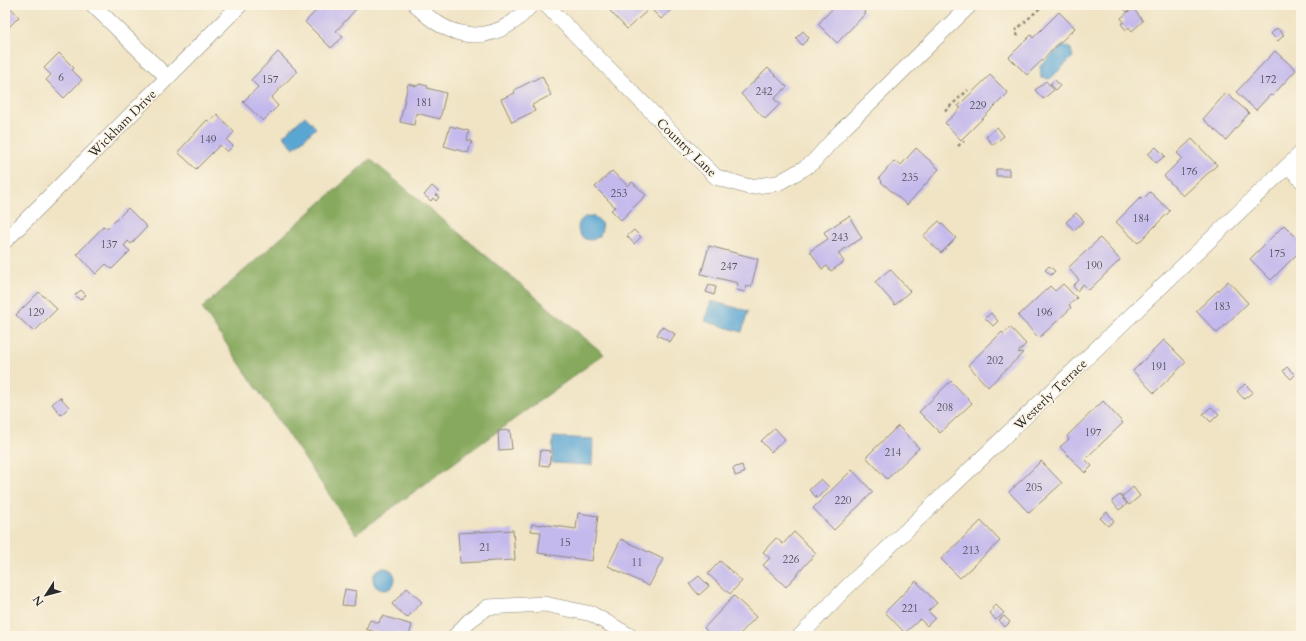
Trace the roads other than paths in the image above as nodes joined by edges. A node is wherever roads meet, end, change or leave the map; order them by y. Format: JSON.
{"nodes":[{"id":1,"x":93,"y":5,"type":"edge"},
{"id":2,"x":240,"y":5,"type":"edge"},
{"id":3,"x":416,"y":5,"type":"edge"},
{"id":4,"x":531,"y":5,"type":"edge"},
{"id":5,"x":546,"y":5,"type":"edge"},
{"id":6,"x":970,"y":5,"type":"edge"},
{"id":7,"x":168,"y":78,"type":"junction"},
{"id":8,"x":1301,"y":153,"type":"edge"},
{"id":9,"x":1289,"y":166,"type":"junction"},
{"id":10,"x":1301,"y":180,"type":"edge"},
{"id":11,"x":5,"y":241,"type":"edge"},
{"id":12,"x":455,"y":636,"type":"edge"},
{"id":13,"x":630,"y":636,"type":"edge"},
{"id":14,"x":800,"y":636,"type":"edge"}],
"edges":[{"from":1,"to":7,"type":"street"},
{"from":2,"to":7,"type":"street","name":"Wickham Drive"},
{"from":3,"to":4,"type":"street"},
{"from":5,"to":6,"type":"street","name":"Country Lane"},
{"from":7,"to":11,"type":"street","name":"Wickham Drive"},
{"from":8,"to":9,"type":"street","name":"Westerly Terrace"},
{"from":9,"to":10,"type":"street"},
{"from":9,"to":14,"type":"street","name":"Westerly Terrace"},
{"from":12,"to":13,"type":"street"}]}
